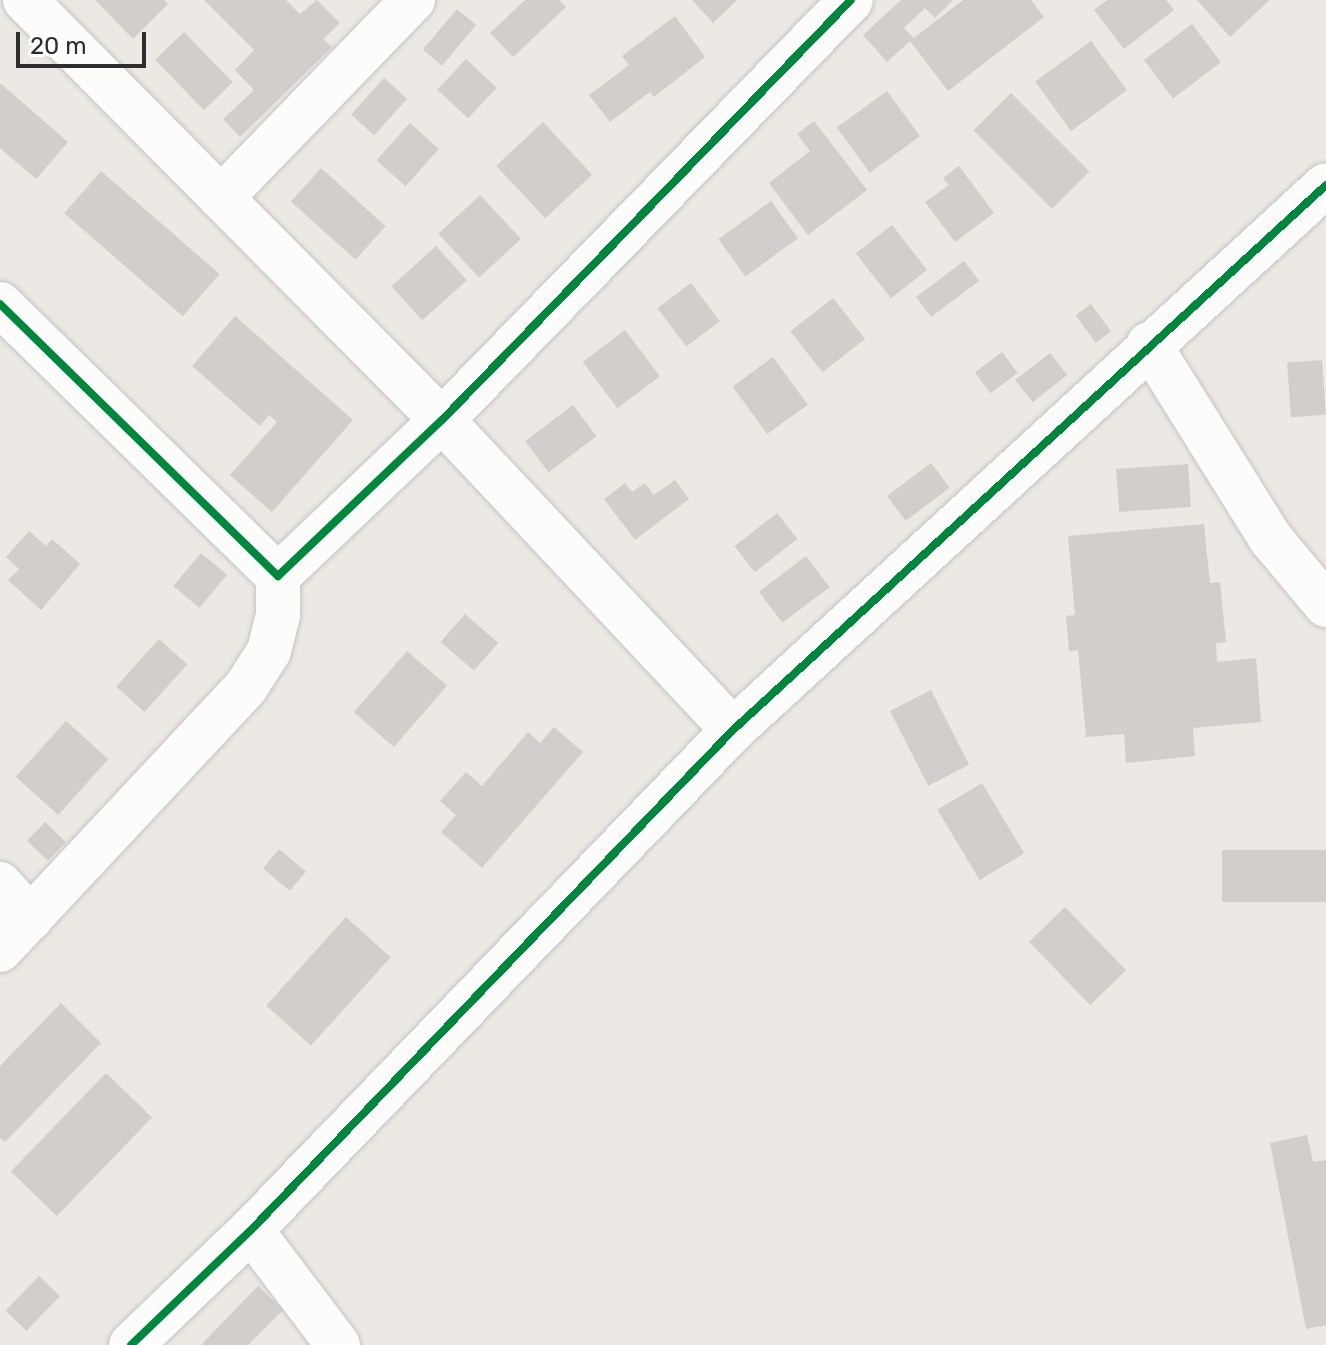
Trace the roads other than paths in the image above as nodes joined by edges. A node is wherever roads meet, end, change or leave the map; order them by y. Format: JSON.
{"nodes":[{"id":1,"x":25,"y":0,"type":"edge"},
{"id":2,"x":413,"y":0,"type":"edge"},
{"id":3,"x":851,"y":0,"type":"edge"},
{"id":4,"x":1326,"y":185,"type":"edge"},
{"id":5,"x":221,"y":198,"type":"junction"},
{"id":6,"x":0,"y":304,"type":"edge"},
{"id":7,"x":1149,"y":344,"type":"junction"},
{"id":8,"x":442,"y":420,"type":"junction"},
{"id":9,"x":278,"y":576,"type":"junction"},
{"id":10,"x":1326,"y":605,"type":"edge"},
{"id":11,"x":733,"y":730,"type":"junction"},
{"id":12,"x":0,"y":884,"type":"edge"},
{"id":13,"x":31,"y":918,"type":"junction"},
{"id":14,"x":0,"y":950,"type":"edge"},
{"id":15,"x":251,"y":1230,"type":"junction"},
{"id":16,"x":131,"y":1345,"type":"edge"},
{"id":17,"x":338,"y":1345,"type":"edge"}],
"edges":[{"from":1,"to":5,"type":"street"},
{"from":2,"to":5,"type":"street"},
{"from":3,"to":8,"type":"street"},
{"from":4,"to":7,"type":"street"},
{"from":5,"to":8,"type":"street"},
{"from":6,"to":9,"type":"street"},
{"from":7,"to":10,"type":"street"},
{"from":7,"to":11,"type":"street"},
{"from":8,"to":9,"type":"street"},
{"from":8,"to":11,"type":"street"},
{"from":9,"to":13,"type":"street"},
{"from":11,"to":15,"type":"street"},
{"from":12,"to":13,"type":"street"},
{"from":13,"to":14,"type":"street"},
{"from":15,"to":16,"type":"street"},
{"from":15,"to":17,"type":"street"}]}
